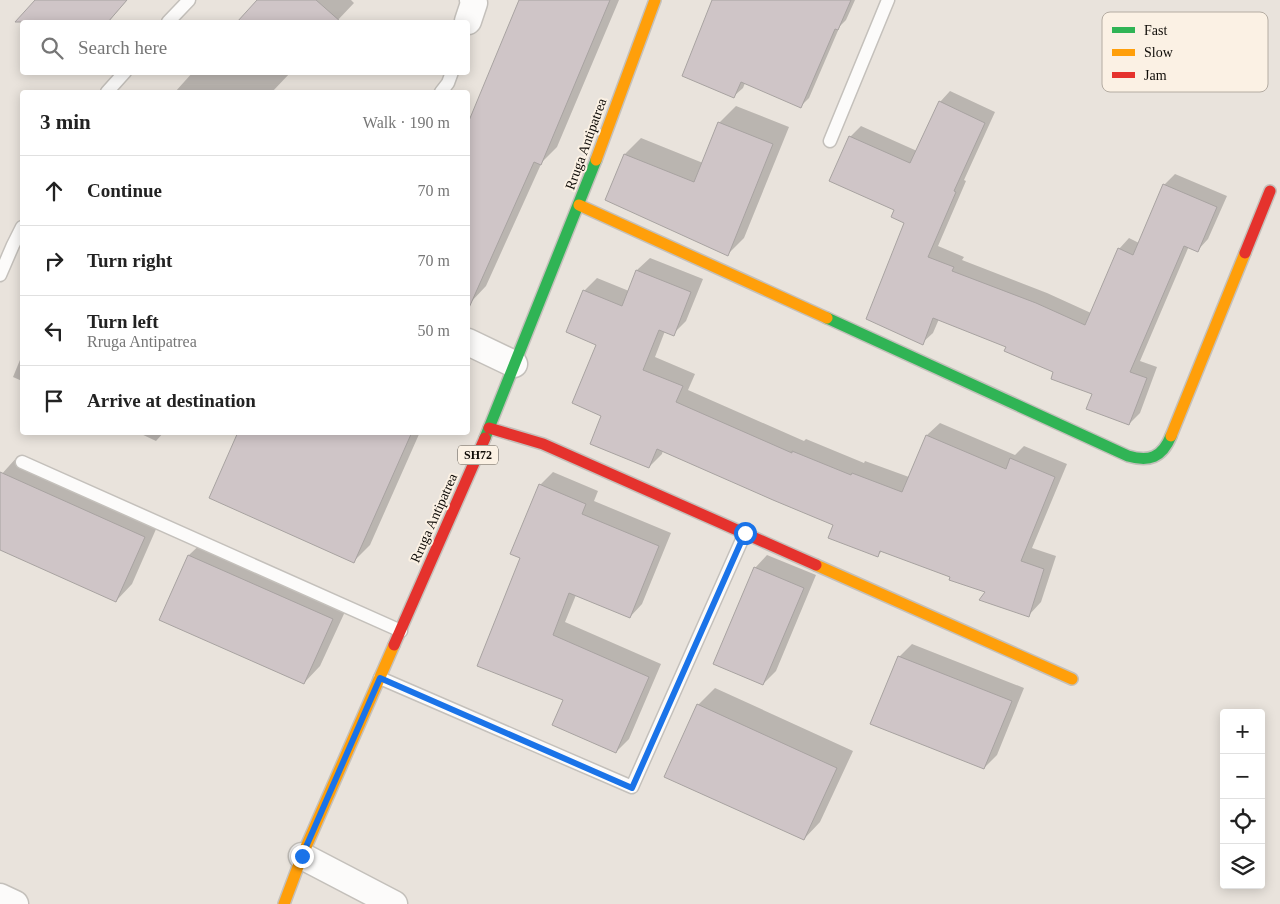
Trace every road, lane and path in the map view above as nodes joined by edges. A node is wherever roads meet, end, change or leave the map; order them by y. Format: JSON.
{"nodes":[{"id":1,"x":189,"y":0,"type":"edge"},
{"id":2,"x":655,"y":0,"type":"edge"},
{"id":3,"x":888,"y":0,"type":"edge"},
{"id":4,"x":170,"y":20,"type":"edge"},
{"id":5,"x":122,"y":75,"type":"edge"},
{"id":6,"x":451,"y":75,"type":"edge"},
{"id":7,"x":109,"y":90,"type":"edge"},
{"id":8,"x":443,"y":90,"type":"edge"},
{"id":9,"x":830,"y":141,"type":"dead end"},
{"id":10,"x":1270,"y":191,"type":"dead end"},
{"id":11,"x":579,"y":205,"type":"junction"},
{"id":12,"x":20,"y":231,"type":"edge"},
{"id":13,"x":0,"y":275,"type":"edge"},
{"id":14,"x":470,"y":343,"type":"edge"},
{"id":15,"x":514,"y":364,"type":"junction"},
{"id":16,"x":490,"y":428,"type":"junction"},
{"id":17,"x":22,"y":462,"type":"dead end"},
{"id":18,"x":745,"y":533,"type":"junction"},
{"id":19,"x":401,"y":631,"type":"junction"},
{"id":20,"x":380,"y":678,"type":"junction"},
{"id":21,"x":1072,"y":678,"type":"dead end"},
{"id":22,"x":302,"y":856,"type":"junction"},
{"id":23,"x":0,"y":897,"type":"edge"},
{"id":24,"x":15,"y":904,"type":"edge"},
{"id":25,"x":284,"y":904,"type":"edge"},
{"id":26,"x":394,"y":904,"type":"edge"}],
"edges":[{"from":1,"to":4,"type":"lane"},
{"from":2,"to":11,"type":"street","name":"Rruga Antipatrea","number":"SH72"},
{"from":3,"to":9,"type":"lane"},
{"from":5,"to":7,"type":"lane"},
{"from":6,"to":8,"type":"lane"},
{"from":10,"to":11,"type":"street"},
{"from":11,"to":15,"type":"street","name":"Rruga Antipatrea","number":"SH72"},
{"from":12,"to":13,"type":"lane"},
{"from":14,"to":15,"type":"street"},
{"from":15,"to":16,"type":"street","name":"Rruga Antipatrea","number":"SH72"},
{"from":16,"to":18,"type":"street"},
{"from":16,"to":19,"type":"street","name":"Rruga Antipatrea","number":"SH72"},
{"from":17,"to":19,"type":"lane"},
{"from":18,"to":20,"type":"lane"},
{"from":18,"to":21,"type":"street"},
{"from":19,"to":20,"type":"street","name":"Rruga Antipatrea","number":"SH72"},
{"from":20,"to":22,"type":"street","name":"Rruga Antipatrea","number":"SH72"},
{"from":22,"to":25,"type":"street","name":"Rruga Antipatrea","number":"SH72"},
{"from":22,"to":26,"type":"street"},
{"from":23,"to":24,"type":"street"}]}
